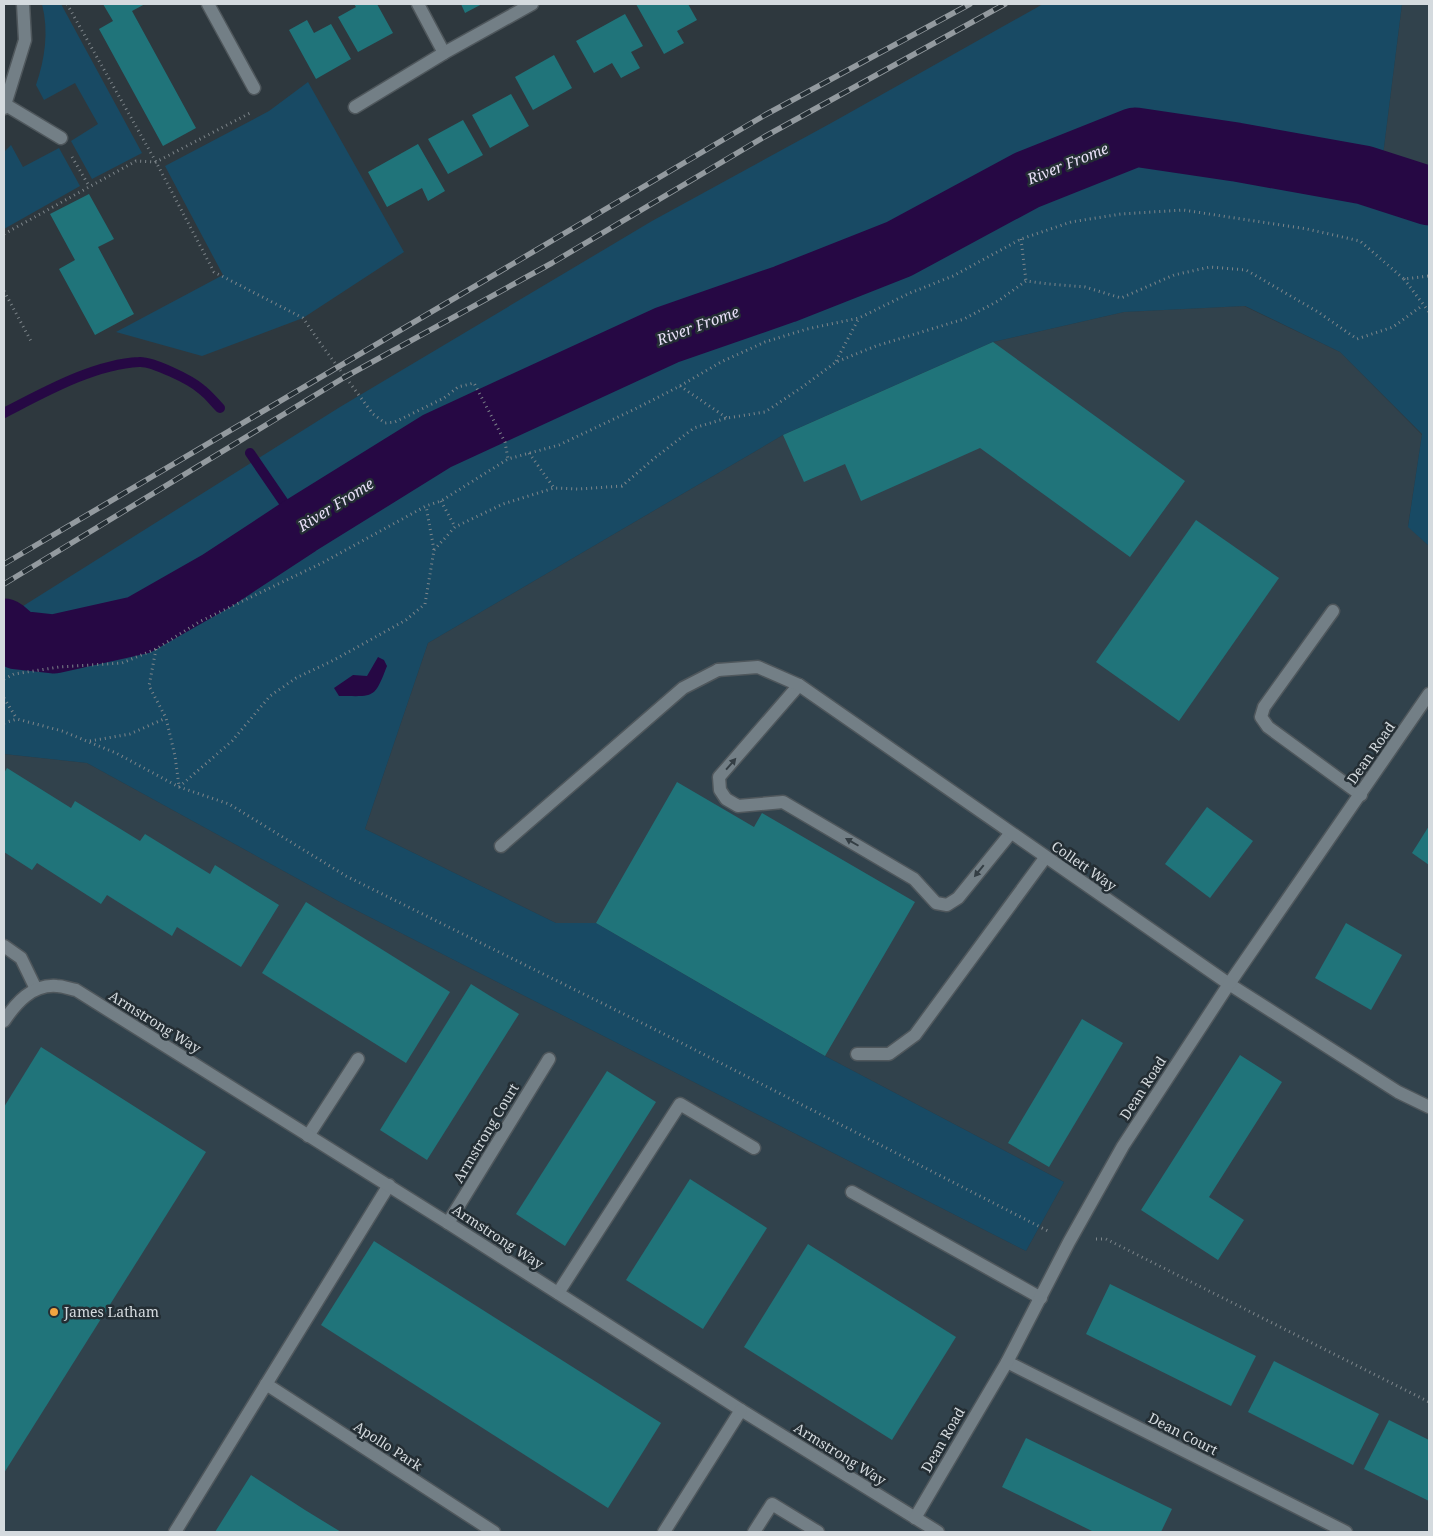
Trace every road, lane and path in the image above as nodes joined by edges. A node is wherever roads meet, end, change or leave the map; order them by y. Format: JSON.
{"nodes":[{"id":1,"x":22,"y":4,"type":"edge"},
{"id":2,"x":67,"y":4,"type":"edge"},
{"id":3,"x":208,"y":4,"type":"edge"},
{"id":4,"x":418,"y":4,"type":"edge"},
{"id":5,"x":532,"y":4,"type":"edge"},
{"id":6,"x":444,"y":54,"type":"junction"},
{"id":7,"x":254,"y":88,"type":"joint"},
{"id":8,"x":5,"y":106,"type":"edge"},
{"id":9,"x":355,"y":108,"type":"dead end"},
{"id":10,"x":61,"y":138,"type":"joint"},
{"id":11,"x":156,"y":162,"type":"junction"},
{"id":12,"x":89,"y":186,"type":"junction"},
{"id":13,"x":4,"y":234,"type":"edge"},
{"id":14,"x":1021,"y":239,"type":"junction"},
{"id":15,"x":1429,"y":276,"type":"edge"},
{"id":16,"x":1404,"y":279,"type":"junction"},
{"id":17,"x":1026,"y":281,"type":"junction"},
{"id":18,"x":4,"y":290,"type":"edge"},
{"id":19,"x":1423,"y":305,"type":"junction"},
{"id":20,"x":1429,"y":312,"type":"edge"},
{"id":21,"x":859,"y":318,"type":"junction"},
{"id":22,"x":32,"y":342,"type":"dead end"},
{"id":23,"x":836,"y":362,"type":"junction"},
{"id":24,"x":680,"y":386,"type":"junction"},
{"id":25,"x":727,"y":418,"type":"junction"},
{"id":26,"x":529,"y":453,"type":"junction"},
{"id":27,"x":508,"y":459,"type":"junction"},
{"id":28,"x":554,"y":488,"type":"junction"},
{"id":29,"x":441,"y":501,"type":"junction"},
{"id":30,"x":426,"y":506,"type":"junction"},
{"id":31,"x":455,"y":528,"type":"junction"},
{"id":32,"x":434,"y":550,"type":"junction"},
{"id":33,"x":1333,"y":611,"type":"dead end"},
{"id":34,"x":156,"y":649,"type":"junction"},
{"id":35,"x":4,"y":679,"type":"edge"},
{"id":36,"x":799,"y":685,"type":"junction"},
{"id":37,"x":1429,"y":694,"type":"edge"},
{"id":38,"x":4,"y":698,"type":"edge"},
{"id":39,"x":166,"y":718,"type":"junction"},
{"id":40,"x":18,"y":720,"type":"junction"},
{"id":41,"x":4,"y":723,"type":"edge"},
{"id":42,"x":89,"y":742,"type":"junction"},
{"id":43,"x":179,"y":787,"type":"junction"},
{"id":44,"x":1360,"y":795,"type":"junction"},
{"id":45,"x":1010,"y":834,"type":"junction"},
{"id":46,"x":501,"y":846,"type":"dead end"},
{"id":47,"x":1046,"y":858,"type":"junction"},
{"id":48,"x":4,"y":946,"type":"edge"},
{"id":49,"x":1229,"y":984,"type":"junction"},
{"id":50,"x":36,"y":989,"type":"junction"},
{"id":51,"x":4,"y":1021,"type":"edge"},
{"id":52,"x":857,"y":1054,"type":"dead end"},
{"id":53,"x":548,"y":1058,"type":"dead end"},
{"id":54,"x":358,"y":1059,"type":"dead end"},
{"id":55,"x":1429,"y":1107,"type":"edge"},
{"id":56,"x":308,"y":1136,"type":"junction"},
{"id":57,"x":754,"y":1148,"type":"dead end"},
{"id":58,"x":389,"y":1185,"type":"junction"},
{"id":59,"x":852,"y":1192,"type":"dead end"},
{"id":60,"x":448,"y":1223,"type":"junction"},
{"id":61,"x":1068,"y":1242,"type":"junction"},
{"id":62,"x":558,"y":1293,"type":"junction"},
{"id":63,"x":1041,"y":1298,"type":"junction"},
{"id":64,"x":1007,"y":1362,"type":"junction"},
{"id":65,"x":266,"y":1384,"type":"junction"},
{"id":66,"x":1429,"y":1402,"type":"edge"},
{"id":67,"x":741,"y":1410,"type":"junction"},
{"id":68,"x":915,"y":1518,"type":"junction"},
{"id":69,"x":175,"y":1532,"type":"edge"},
{"id":70,"x":494,"y":1532,"type":"edge"},
{"id":71,"x":664,"y":1532,"type":"edge"},
{"id":72,"x":754,"y":1532,"type":"edge"},
{"id":73,"x":818,"y":1532,"type":"edge"},
{"id":74,"x":938,"y":1532,"type":"edge"},
{"id":75,"x":1346,"y":1532,"type":"edge"}],
"edges":[{"from":1,"to":8,"type":"street"},
{"from":2,"to":11,"type":"path"},
{"from":3,"to":7,"type":"street"},
{"from":4,"to":6,"type":"street"},
{"from":5,"to":6,"type":"street"},
{"from":6,"to":9,"type":"street"},
{"from":7,"to":11,"type":"path"},
{"from":8,"to":10,"type":"street"},
{"from":10,"to":12,"type":"path"},
{"from":11,"to":12,"type":"path"},
{"from":11,"to":27,"type":"path"},
{"from":12,"to":13,"type":"path"},
{"from":14,"to":16,"type":"path"},
{"from":14,"to":17,"type":"path"},
{"from":14,"to":21,"type":"path"},
{"from":15,"to":16,"type":"path"},
{"from":16,"to":19,"type":"path"},
{"from":17,"to":19,"type":"path"},
{"from":17,"to":23,"type":"path"},
{"from":18,"to":22,"type":"path"},
{"from":19,"to":20,"type":"path"},
{"from":21,"to":23,"type":"path"},
{"from":21,"to":24,"type":"path"},
{"from":23,"to":25,"type":"path"},
{"from":24,"to":25,"type":"path"},
{"from":24,"to":26,"type":"path"},
{"from":25,"to":28,"type":"path"},
{"from":26,"to":27,"type":"path"},
{"from":26,"to":28,"type":"path"},
{"from":27,"to":29,"type":"path"},
{"from":28,"to":31,"type":"path"},
{"from":29,"to":30,"type":"path"},
{"from":29,"to":31,"type":"path"},
{"from":30,"to":32,"type":"path"},
{"from":30,"to":34,"type":"path"},
{"from":31,"to":32,"type":"path"},
{"from":32,"to":43,"type":"path"},
{"from":33,"to":44,"type":"street"},
{"from":34,"to":35,"type":"path"},
{"from":34,"to":39,"type":"path"},
{"from":36,"to":45,"type":"street","name":"Collett Way"},
{"from":45,"to":36,"type":"street","one_way":true},
{"from":36,"to":46,"type":"street","name":"Collett Way"},
{"from":37,"to":44,"type":"street","name":"Dean Road"},
{"from":38,"to":40,"type":"path"},
{"from":39,"to":42,"type":"path"},
{"from":39,"to":43,"type":"path"},
{"from":40,"to":41,"type":"path"},
{"from":40,"to":42,"type":"path"},
{"from":42,"to":43,"type":"path"},
{"from":43,"to":61,"type":"path"},
{"from":44,"to":49,"type":"street","name":"Dean Road"},
{"from":45,"to":47,"type":"street","name":"Collett Way"},
{"from":47,"to":49,"type":"street","name":"Collett Way"},
{"from":47,"to":52,"type":"street"},
{"from":48,"to":50,"type":"street"},
{"from":49,"to":55,"type":"street","name":"Collett Way"},
{"from":49,"to":61,"type":"street","name":"Dean Road"},
{"from":50,"to":51,"type":"street"},
{"from":50,"to":56,"type":"street","name":"Armstrong Way"},
{"from":53,"to":60,"type":"street","name":"Armstrong Court"},
{"from":54,"to":56,"type":"street"},
{"from":56,"to":58,"type":"street","name":"Armstrong Way"},
{"from":57,"to":62,"type":"street"},
{"from":58,"to":60,"type":"street","name":"Armstrong Way"},
{"from":58,"to":65,"type":"street"},
{"from":59,"to":63,"type":"street"},
{"from":60,"to":62,"type":"street","name":"Armstrong Way"},
{"from":61,"to":63,"type":"street","name":"Dean Road"},
{"from":61,"to":66,"type":"path"},
{"from":62,"to":67,"type":"street","name":"Armstrong Way"},
{"from":63,"to":64,"type":"street","name":"Dean Road"},
{"from":64,"to":68,"type":"street","name":"Dean Road"},
{"from":64,"to":75,"type":"street","name":"Dean Court"},
{"from":65,"to":69,"type":"street"},
{"from":65,"to":70,"type":"street","name":"Apollo Park"},
{"from":67,"to":68,"type":"street","name":"Armstrong Way"},
{"from":67,"to":71,"type":"street"},
{"from":68,"to":74,"type":"street","name":"Armstrong Way"},
{"from":72,"to":73,"type":"street"}]}
